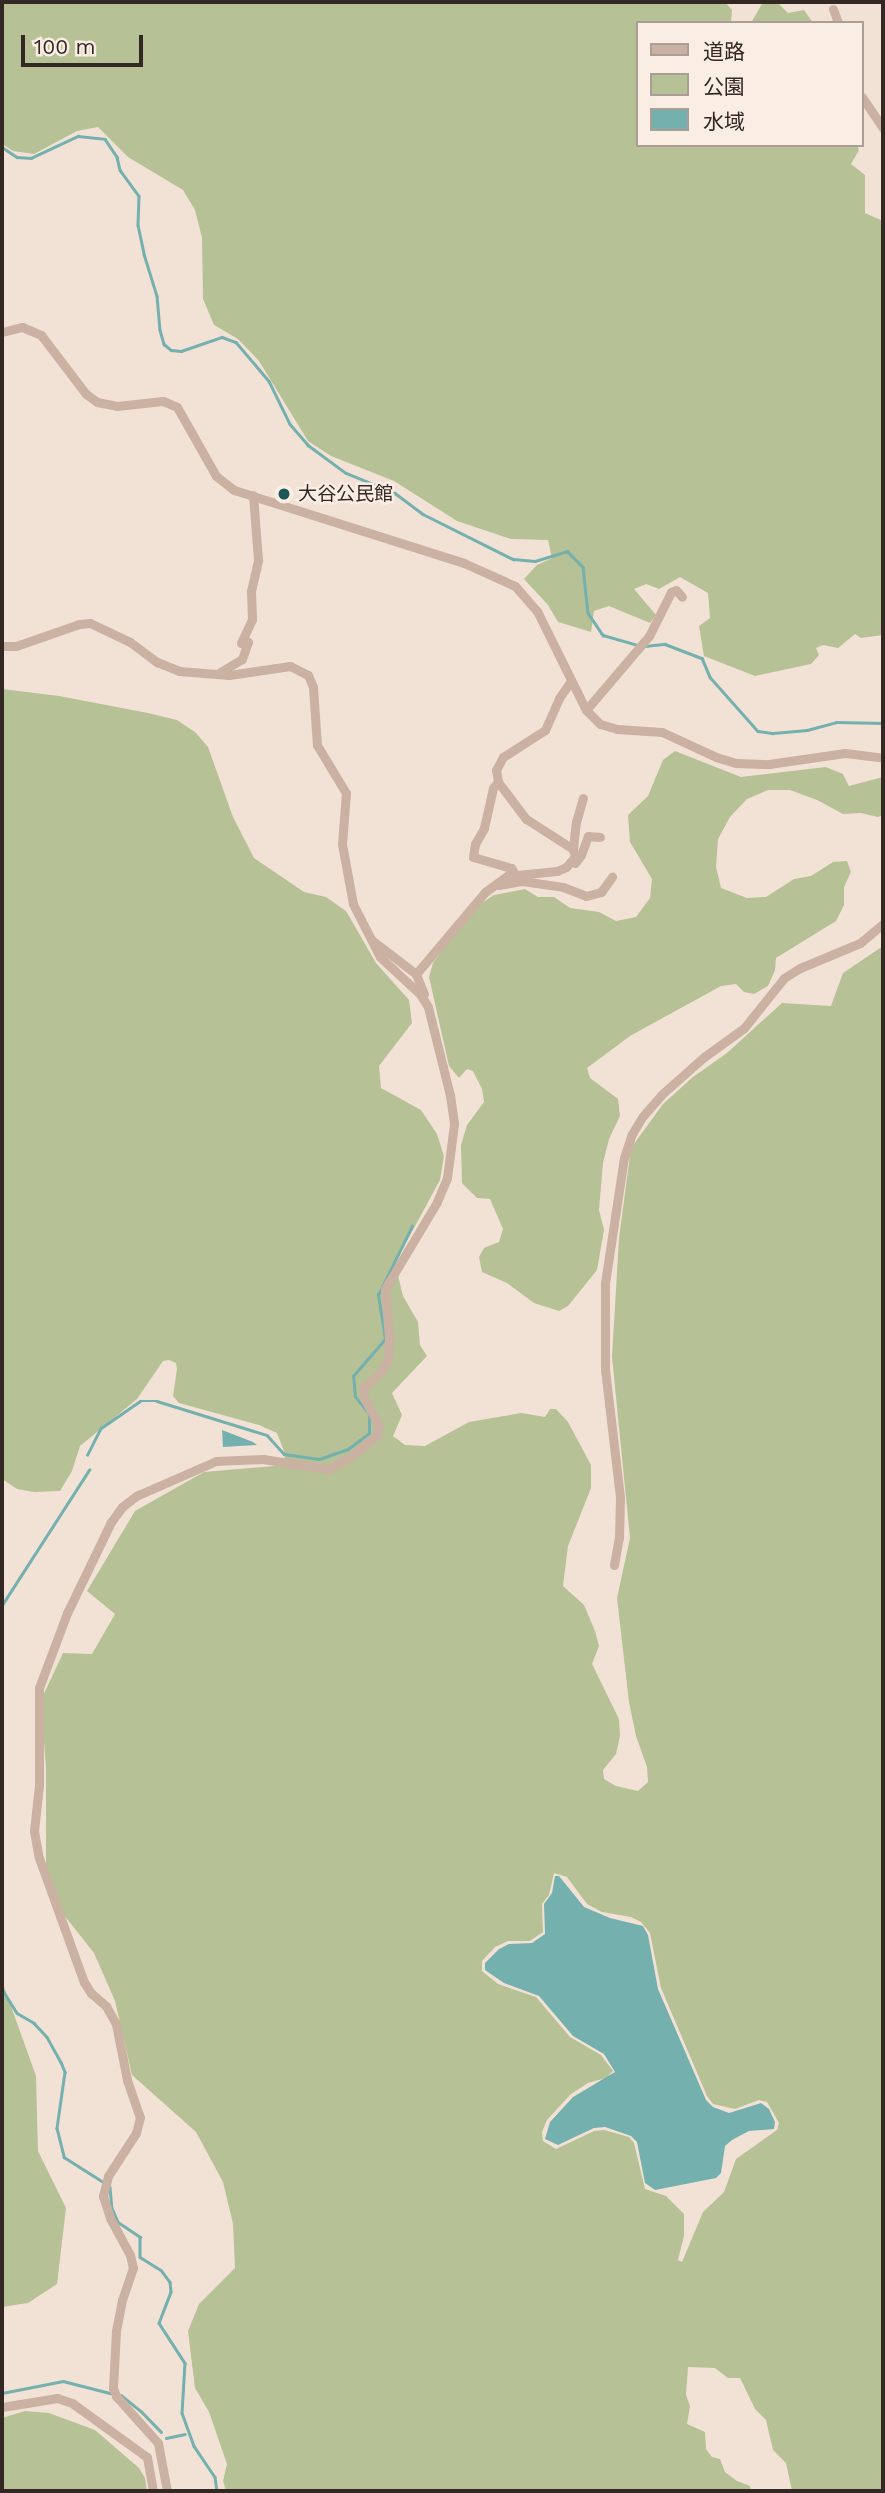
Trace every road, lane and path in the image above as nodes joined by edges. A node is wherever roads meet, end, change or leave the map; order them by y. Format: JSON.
{"nodes":[{"id":1,"x":833,"y":9,"type":"dead end"},
{"id":2,"x":837,"y":21,"type":"edge"},
{"id":3,"x":864,"y":99,"type":"edge"},
{"id":4,"x":883,"y":128,"type":"edge"},
{"id":5,"x":2,"y":332,"type":"edge"},
{"id":6,"x":253,"y":495,"type":"junction"},
{"id":7,"x":682,"y":597,"type":"dead end"},
{"id":8,"x":2,"y":646,"type":"edge"},
{"id":9,"x":216,"y":675,"type":"junction"},
{"id":10,"x":571,"y":681,"type":"junction"},
{"id":11,"x":586,"y":710,"type":"junction"},
{"id":12,"x":883,"y":758,"type":"edge"},
{"id":13,"x":498,"y":782,"type":"junction"},
{"id":14,"x":583,"y":798,"type":"dead end"},
{"id":15,"x":600,"y":837,"type":"dead end"},
{"id":16,"x":573,"y":849,"type":"junction"},
{"id":17,"x":566,"y":867,"type":"junction"},
{"id":18,"x":515,"y":874,"type":"junction"},
{"id":19,"x":612,"y":877,"type":"dead end"},
{"id":20,"x":491,"y":887,"type":"junction"},
{"id":21,"x":883,"y":924,"type":"edge"},
{"id":22,"x":370,"y":939,"type":"junction"},
{"id":23,"x":416,"y":974,"type":"junction"},
{"id":24,"x":428,"y":1007,"type":"junction"},
{"id":25,"x":614,"y":1565,"type":"dead end"},
{"id":26,"x":2,"y":2407,"type":"edge"},
{"id":27,"x":153,"y":2491,"type":"edge"},
{"id":28,"x":167,"y":2491,"type":"edge"}],
"edges":[{"from":1,"to":2,"type":"street"},
{"from":3,"to":4,"type":"street"},
{"from":5,"to":6,"type":"street"},
{"from":6,"to":9,"type":"street"},
{"from":6,"to":10,"type":"street"},
{"from":7,"to":11,"type":"street"},
{"from":8,"to":9,"type":"street"},
{"from":9,"to":22,"type":"street"},
{"from":10,"to":11,"type":"street"},
{"from":10,"to":13,"type":"street"},
{"from":11,"to":12,"type":"street"},
{"from":13,"to":16,"type":"street"},
{"from":13,"to":18,"type":"street"},
{"from":14,"to":16,"type":"street"},
{"from":15,"to":17,"type":"street"},
{"from":16,"to":17,"type":"street"},
{"from":17,"to":18,"type":"street"},
{"from":18,"to":20,"type":"street"},
{"from":19,"to":20,"type":"street"},
{"from":20,"to":23,"type":"street"},
{"from":21,"to":25,"type":"street"},
{"from":22,"to":23,"type":"street"},
{"from":22,"to":24,"type":"street"},
{"from":23,"to":24,"type":"street"},
{"from":24,"to":28,"type":"street"},
{"from":26,"to":27,"type":"street"}]}
